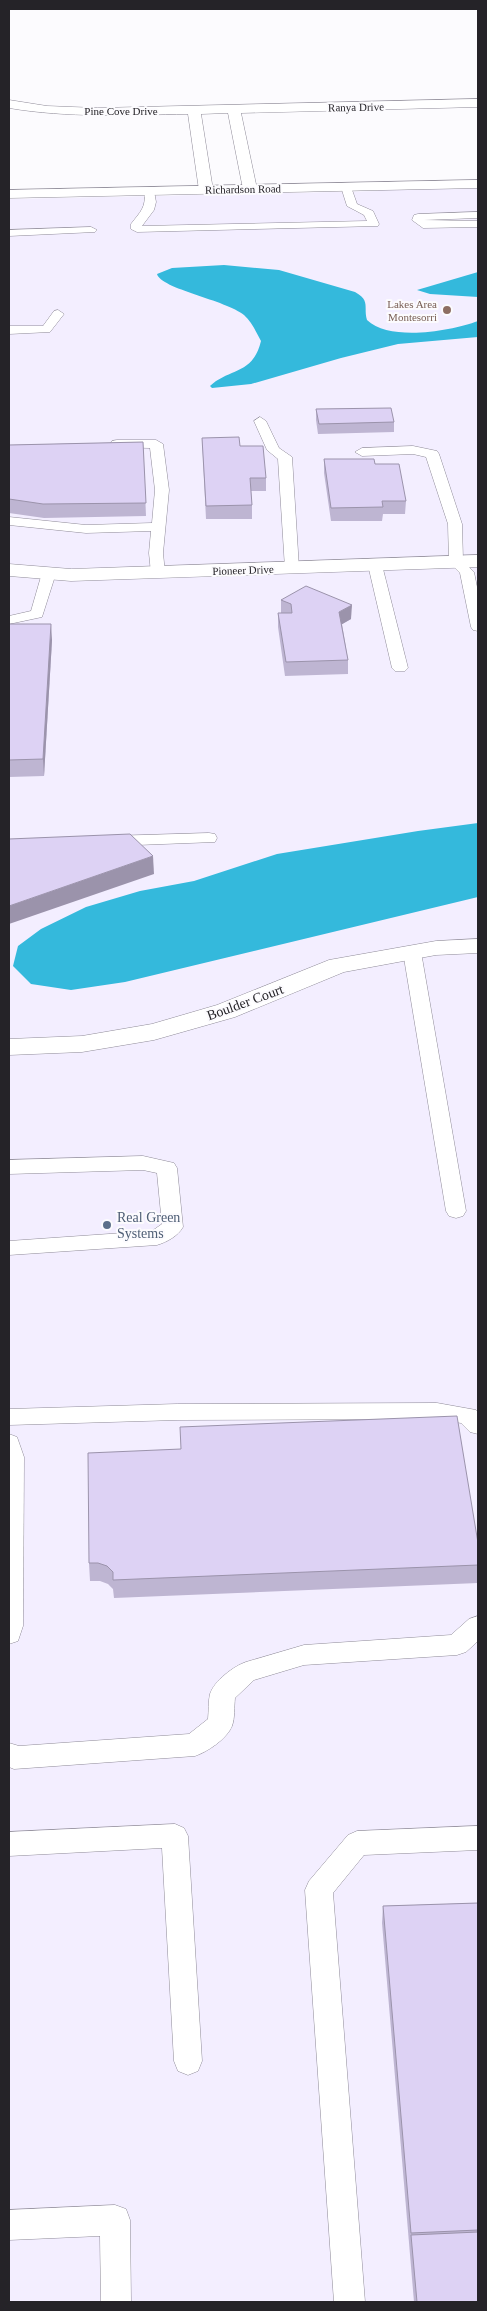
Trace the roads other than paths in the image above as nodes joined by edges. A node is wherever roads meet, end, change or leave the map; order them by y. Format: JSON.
{"nodes":[{"id":1,"x":478,"y":103,"type":"edge"},
{"id":2,"x":9,"y":104,"type":"edge"},
{"id":3,"x":234,"y":110,"type":"junction"},
{"id":4,"x":194,"y":111,"type":"junction"},
{"id":5,"x":478,"y":184,"type":"edge"},
{"id":6,"x":346,"y":187,"type":"junction"},
{"id":7,"x":250,"y":189,"type":"junction"},
{"id":8,"x":206,"y":190,"type":"junction"},
{"id":9,"x":149,"y":191,"type":"junction"},
{"id":10,"x":9,"y":194,"type":"edge"},
{"id":11,"x":478,"y":215,"type":"edge"},
{"id":12,"x":478,"y":224,"type":"edge"},
{"id":13,"x":91,"y":230,"type":"dead end"},
{"id":14,"x":9,"y":232,"type":"edge"},
{"id":15,"x":58,"y":314,"type":"dead end"},
{"id":16,"x":9,"y":330,"type":"edge"},
{"id":17,"x":260,"y":421,"type":"dead end"},
{"id":18,"x":99,"y":444,"type":"edge"},
{"id":19,"x":362,"y":452,"type":"dead end"},
{"id":20,"x":9,"y":521,"type":"edge"},
{"id":21,"x":158,"y":528,"type":"junction"},
{"id":22,"x":478,"y":561,"type":"edge"},
{"id":23,"x":456,"y":562,"type":"junction"},
{"id":24,"x":375,"y":565,"type":"junction"},
{"id":25,"x":292,"y":568,"type":"junction"},
{"id":26,"x":9,"y":570,"type":"edge"},
{"id":27,"x":49,"y":573,"type":"junction"},
{"id":28,"x":158,"y":573,"type":"junction"},
{"id":29,"x":476,"y":610,"type":"edge"},
{"id":30,"x":9,"y":620,"type":"edge"},
{"id":31,"x":478,"y":627,"type":"edge"},
{"id":32,"x":400,"y":668,"type":"dead end"},
{"id":33,"x":208,"y":838,"type":"dead end"},
{"id":34,"x":99,"y":841,"type":"edge"},
{"id":35,"x":478,"y":946,"type":"edge"},
{"id":36,"x":412,"y":952,"type":"junction"},
{"id":37,"x":9,"y":1047,"type":"edge"},
{"id":38,"x":9,"y":1167,"type":"edge"},
{"id":39,"x":456,"y":1211,"type":"dead end"},
{"id":40,"x":9,"y":1248,"type":"edge"},
{"id":41,"x":9,"y":1417,"type":"edge"},
{"id":42,"x":478,"y":1426,"type":"edge"},
{"id":43,"x":9,"y":1443,"type":"edge"},
{"id":44,"x":478,"y":1626,"type":"edge"},
{"id":45,"x":9,"y":1634,"type":"edge"},
{"id":46,"x":9,"y":1754,"type":"edge"},
{"id":47,"x":478,"y":1838,"type":"edge"},
{"id":48,"x":9,"y":1844,"type":"edge"},
{"id":49,"x":188,"y":2061,"type":"dead end"},
{"id":50,"x":9,"y":2225,"type":"edge"},
{"id":51,"x":116,"y":2302,"type":"edge"},
{"id":52,"x":349,"y":2302,"type":"edge"}],
"edges":[{"from":1,"to":3,"type":"street","name":"Ranya Drive"},
{"from":2,"to":4,"type":"street","name":"Pine Cove Drive"},
{"from":3,"to":4,"type":"street","name":"Pine Cove Drive"},
{"from":3,"to":7,"type":"street"},
{"from":4,"to":8,"type":"street"},
{"from":5,"to":6,"type":"street","name":"Richardson Road"},
{"from":6,"to":7,"type":"street","name":"Richardson Road"},
{"from":6,"to":9,"type":"lane"},
{"from":7,"to":8,"type":"street","name":"Richardson Road"},
{"from":8,"to":9,"type":"street","name":"Richardson Road"},
{"from":9,"to":10,"type":"street","name":"Richardson Road"},
{"from":11,"to":12,"type":"lane"},
{"from":13,"to":14,"type":"lane"},
{"from":15,"to":16,"type":"lane"},
{"from":17,"to":25,"type":"lane"},
{"from":18,"to":21,"type":"lane"},
{"from":19,"to":23,"type":"lane"},
{"from":20,"to":21,"type":"lane"},
{"from":21,"to":28,"type":"lane"},
{"from":22,"to":23,"type":"street","name":"Pioneer Drive"},
{"from":23,"to":24,"type":"street","name":"Pioneer Drive"},
{"from":23,"to":29,"type":"lane"},
{"from":24,"to":25,"type":"street","name":"Pioneer Drive"},
{"from":24,"to":32,"type":"lane"},
{"from":25,"to":28,"type":"street","name":"Pioneer Drive"},
{"from":26,"to":27,"type":"street","name":"Pioneer Drive"},
{"from":27,"to":28,"type":"street","name":"Pioneer Drive"},
{"from":27,"to":30,"type":"lane"},
{"from":29,"to":31,"type":"lane"},
{"from":33,"to":34,"type":"lane"},
{"from":35,"to":36,"type":"street","name":"Boulder Court"},
{"from":36,"to":37,"type":"street","name":"Boulder Court"},
{"from":36,"to":39,"type":"lane"},
{"from":38,"to":40,"type":"lane"},
{"from":41,"to":42,"type":"lane"},
{"from":43,"to":45,"type":"lane"},
{"from":44,"to":46,"type":"lane"},
{"from":47,"to":52,"type":"lane"},
{"from":48,"to":49,"type":"lane"},
{"from":50,"to":51,"type":"lane"}]}
